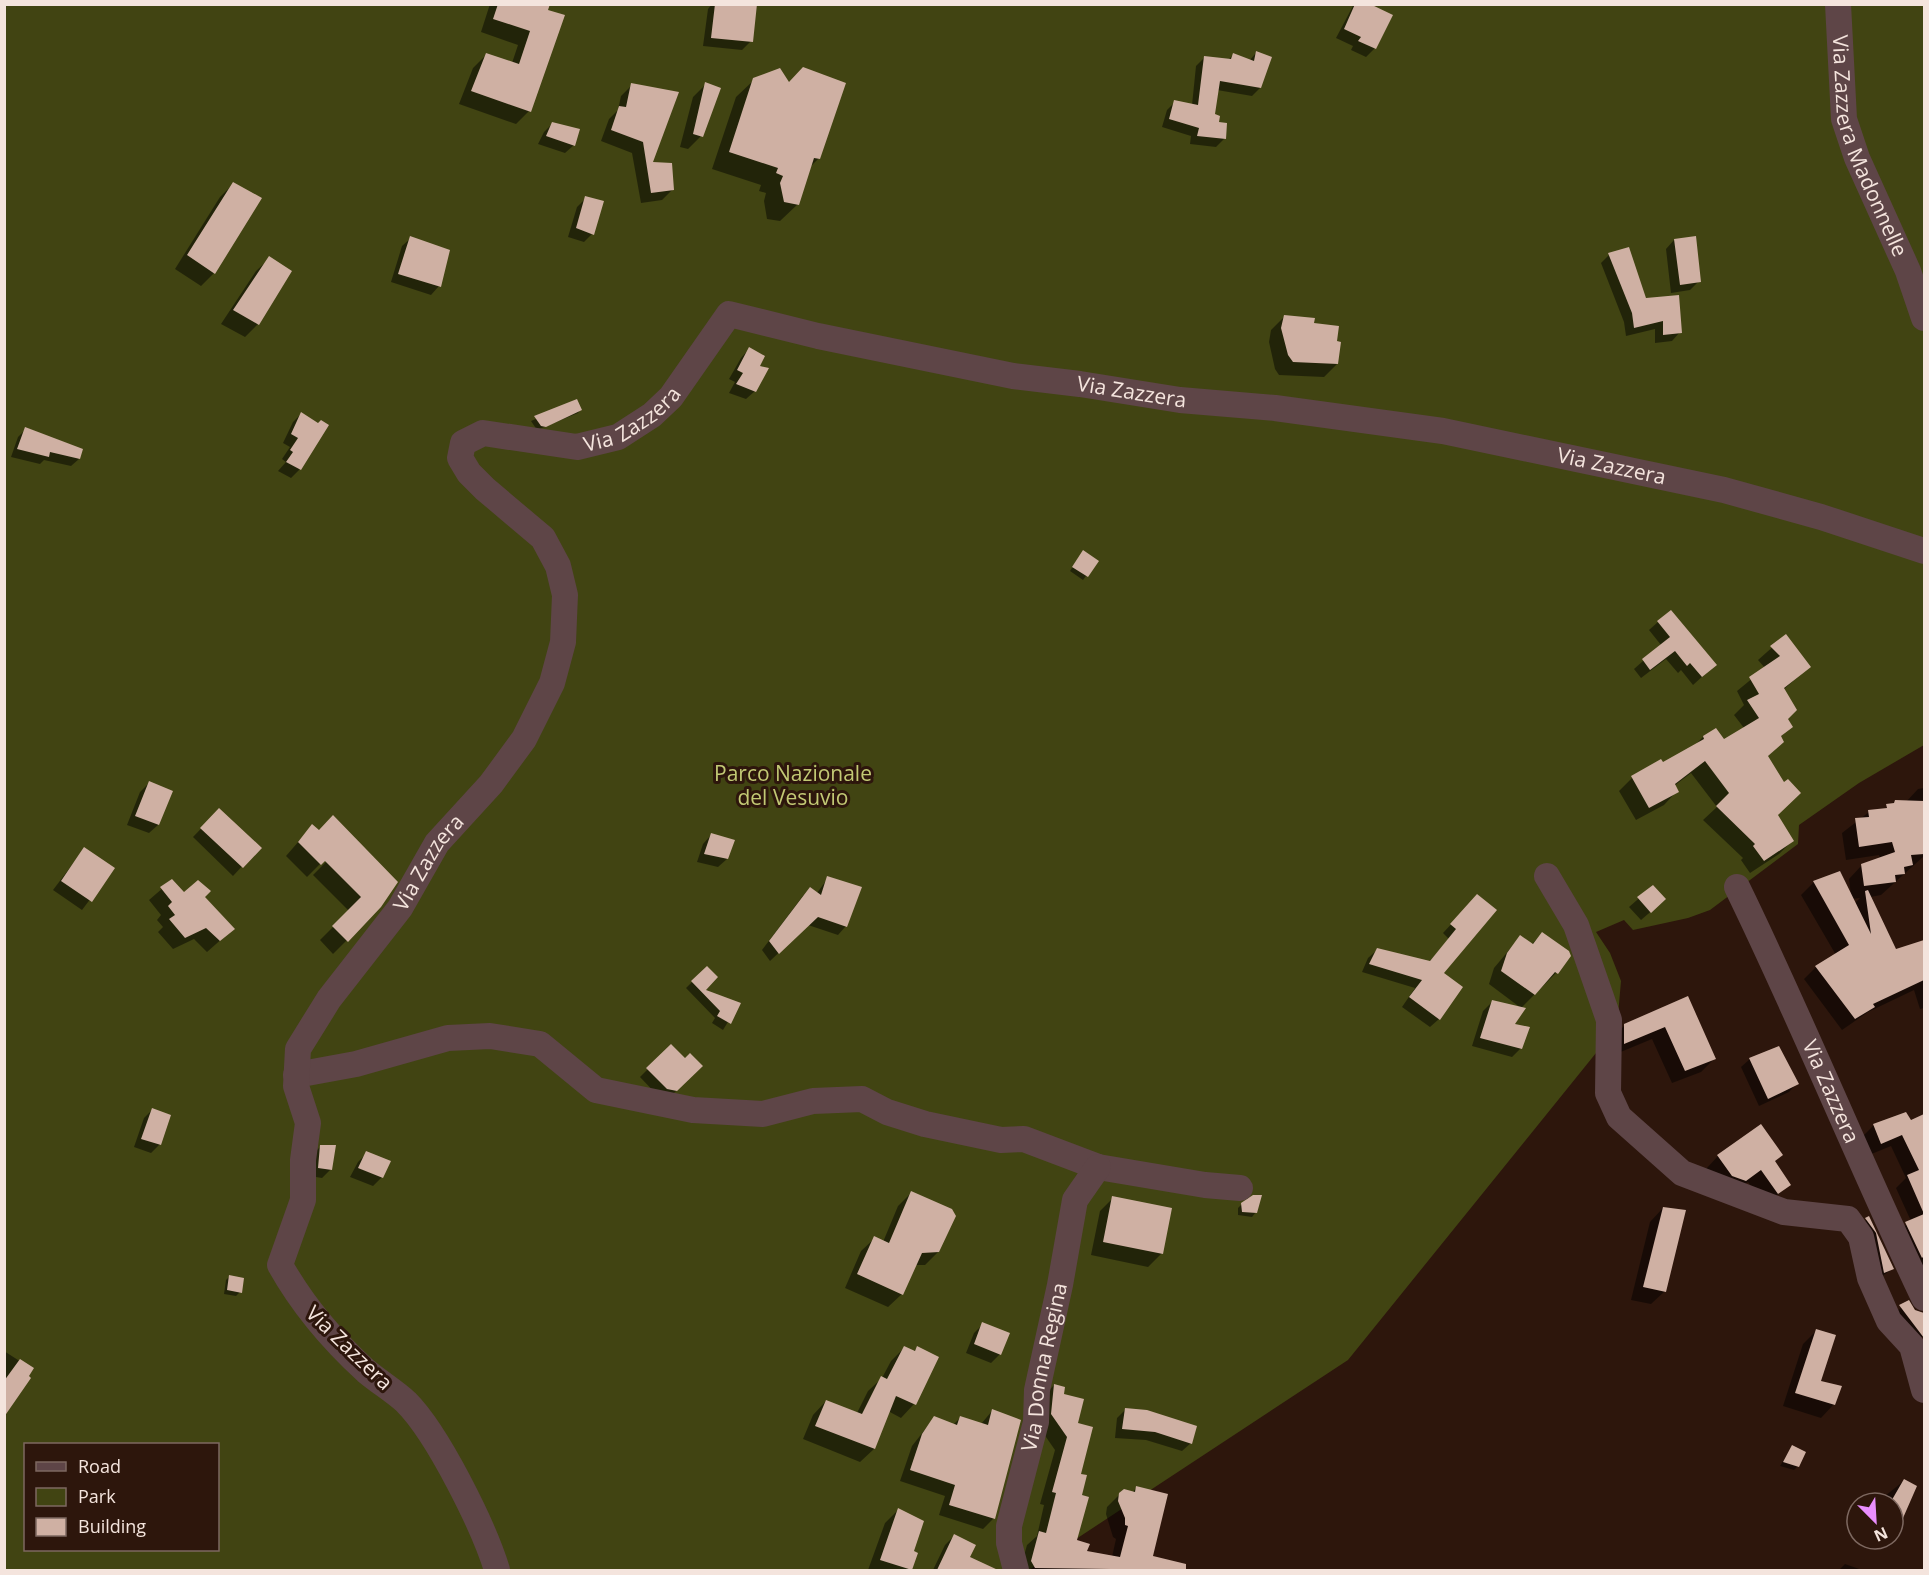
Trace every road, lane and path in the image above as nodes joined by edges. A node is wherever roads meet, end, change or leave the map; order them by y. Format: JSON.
{"nodes":[{"id":1,"x":1838,"y":4,"type":"edge"},
{"id":2,"x":1924,"y":318,"type":"edge"},
{"id":3,"x":1924,"y":551,"type":"edge"},
{"id":4,"x":1547,"y":876,"type":"dead end"},
{"id":5,"x":1737,"y":887,"type":"dead end"},
{"id":6,"x":296,"y":1075,"type":"junction"},
{"id":7,"x":1098,"y":1167,"type":"junction"},
{"id":8,"x":1240,"y":1188,"type":"dead end"},
{"id":9,"x":1924,"y":1298,"type":"edge"},
{"id":10,"x":1924,"y":1390,"type":"edge"},
{"id":11,"x":497,"y":1570,"type":"edge"},
{"id":12,"x":1016,"y":1570,"type":"edge"}],
"edges":[{"from":1,"to":2,"type":"street","name":"Via Zazzera Madonnelle"},
{"from":3,"to":6,"type":"street","name":"Via Zazzera"},
{"from":4,"to":10,"type":"street"},
{"from":5,"to":9,"type":"street","name":"Via Zazzera"},
{"from":6,"to":7,"type":"street"},
{"from":6,"to":11,"type":"street","name":"Via Zazzera"},
{"from":7,"to":8,"type":"street"},
{"from":7,"to":12,"type":"street","name":"Via Donna Regina"}]}
